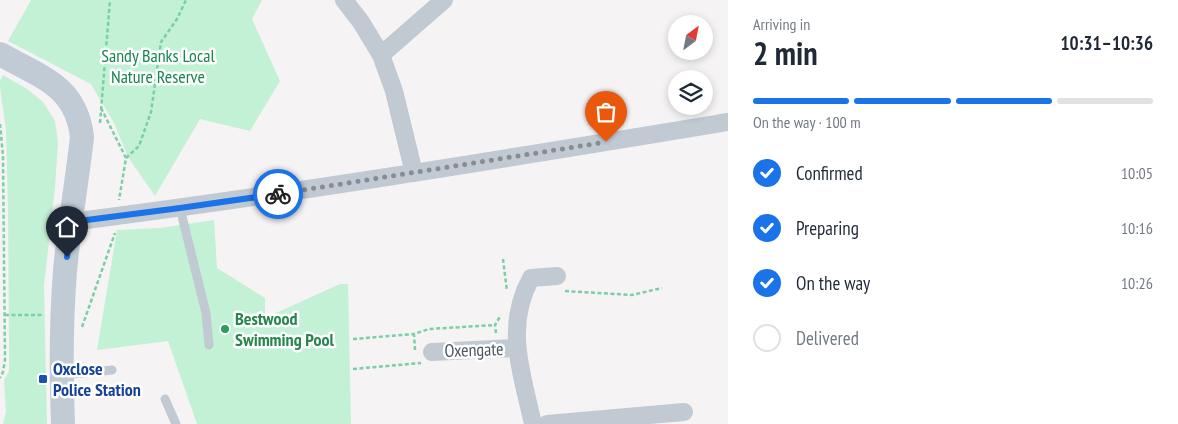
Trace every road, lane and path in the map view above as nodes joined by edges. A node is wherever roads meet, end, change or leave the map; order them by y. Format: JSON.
{"nodes":[{"id":1,"x":110,"y":0,"type":"edge"},
{"id":2,"x":186,"y":0,"type":"edge"},
{"id":3,"x":344,"y":0,"type":"edge"},
{"id":4,"x":444,"y":0,"type":"edge"},
{"id":5,"x":0,"y":54,"type":"edge"},
{"id":6,"x":381,"y":55,"type":"junction"},
{"id":7,"x":728,"y":122,"type":"edge"},
{"id":8,"x":0,"y":124,"type":"edge"},
{"id":9,"x":100,"y":127,"type":"dead end"},
{"id":10,"x":126,"y":158,"type":"dead end"},
{"id":11,"x":414,"y":174,"type":"junction"},
{"id":12,"x":180,"y":208,"type":"junction"},
{"id":13,"x":71,"y":222,"type":"junction"},
{"id":14,"x":556,"y":276,"type":"joint"},
{"id":15,"x":662,"y":288,"type":"dead end"},
{"id":16,"x":5,"y":315,"type":"junction"},
{"id":17,"x":62,"y":315,"type":"junction"},
{"id":18,"x":414,"y":334,"type":"dead end"},
{"id":19,"x":353,"y":339,"type":"dead end"},
{"id":20,"x":209,"y":344,"type":"dead end"},
{"id":21,"x":517,"y":348,"type":"junction"},
{"id":22,"x":432,"y":352,"type":"joint"},
{"id":23,"x":352,"y":369,"type":"dead end"},
{"id":24,"x":112,"y":370,"type":"dead end"},
{"id":25,"x":61,"y":375,"type":"junction"},
{"id":26,"x":0,"y":378,"type":"edge"},
{"id":27,"x":165,"y":399,"type":"dead end"},
{"id":28,"x":684,"y":412,"type":"dead end"},
{"id":29,"x":63,"y":424,"type":"edge"},
{"id":30,"x":176,"y":424,"type":"edge"},
{"id":31,"x":533,"y":424,"type":"edge"},
{"id":32,"x":547,"y":424,"type":"edge"}],
"edges":[{"from":1,"to":9,"type":"path"},
{"from":2,"to":10,"type":"path"},
{"from":3,"to":6,"type":"street"},
{"from":4,"to":6,"type":"street"},
{"from":5,"to":13,"type":"street"},
{"from":6,"to":11,"type":"street"},
{"from":7,"to":11,"type":"street"},
{"from":8,"to":16,"type":"path"},
{"from":11,"to":12,"type":"street"},
{"from":12,"to":13,"type":"street"},
{"from":12,"to":20,"type":"lane"},
{"from":13,"to":17,"type":"street"},
{"from":14,"to":15,"type":"path"},
{"from":14,"to":21,"type":"street","name":"Oxengate"},
{"from":16,"to":17,"type":"path"},
{"from":16,"to":26,"type":"path"},
{"from":17,"to":25,"type":"street"},
{"from":18,"to":19,"type":"path"},
{"from":21,"to":22,"type":"street","name":"Oxengate"},
{"from":21,"to":31,"type":"street","name":"Oxengate"},
{"from":22,"to":23,"type":"path"},
{"from":24,"to":25,"type":"lane"},
{"from":25,"to":29,"type":"street"},
{"from":27,"to":30,"type":"lane"},
{"from":28,"to":32,"type":"street"}]}
